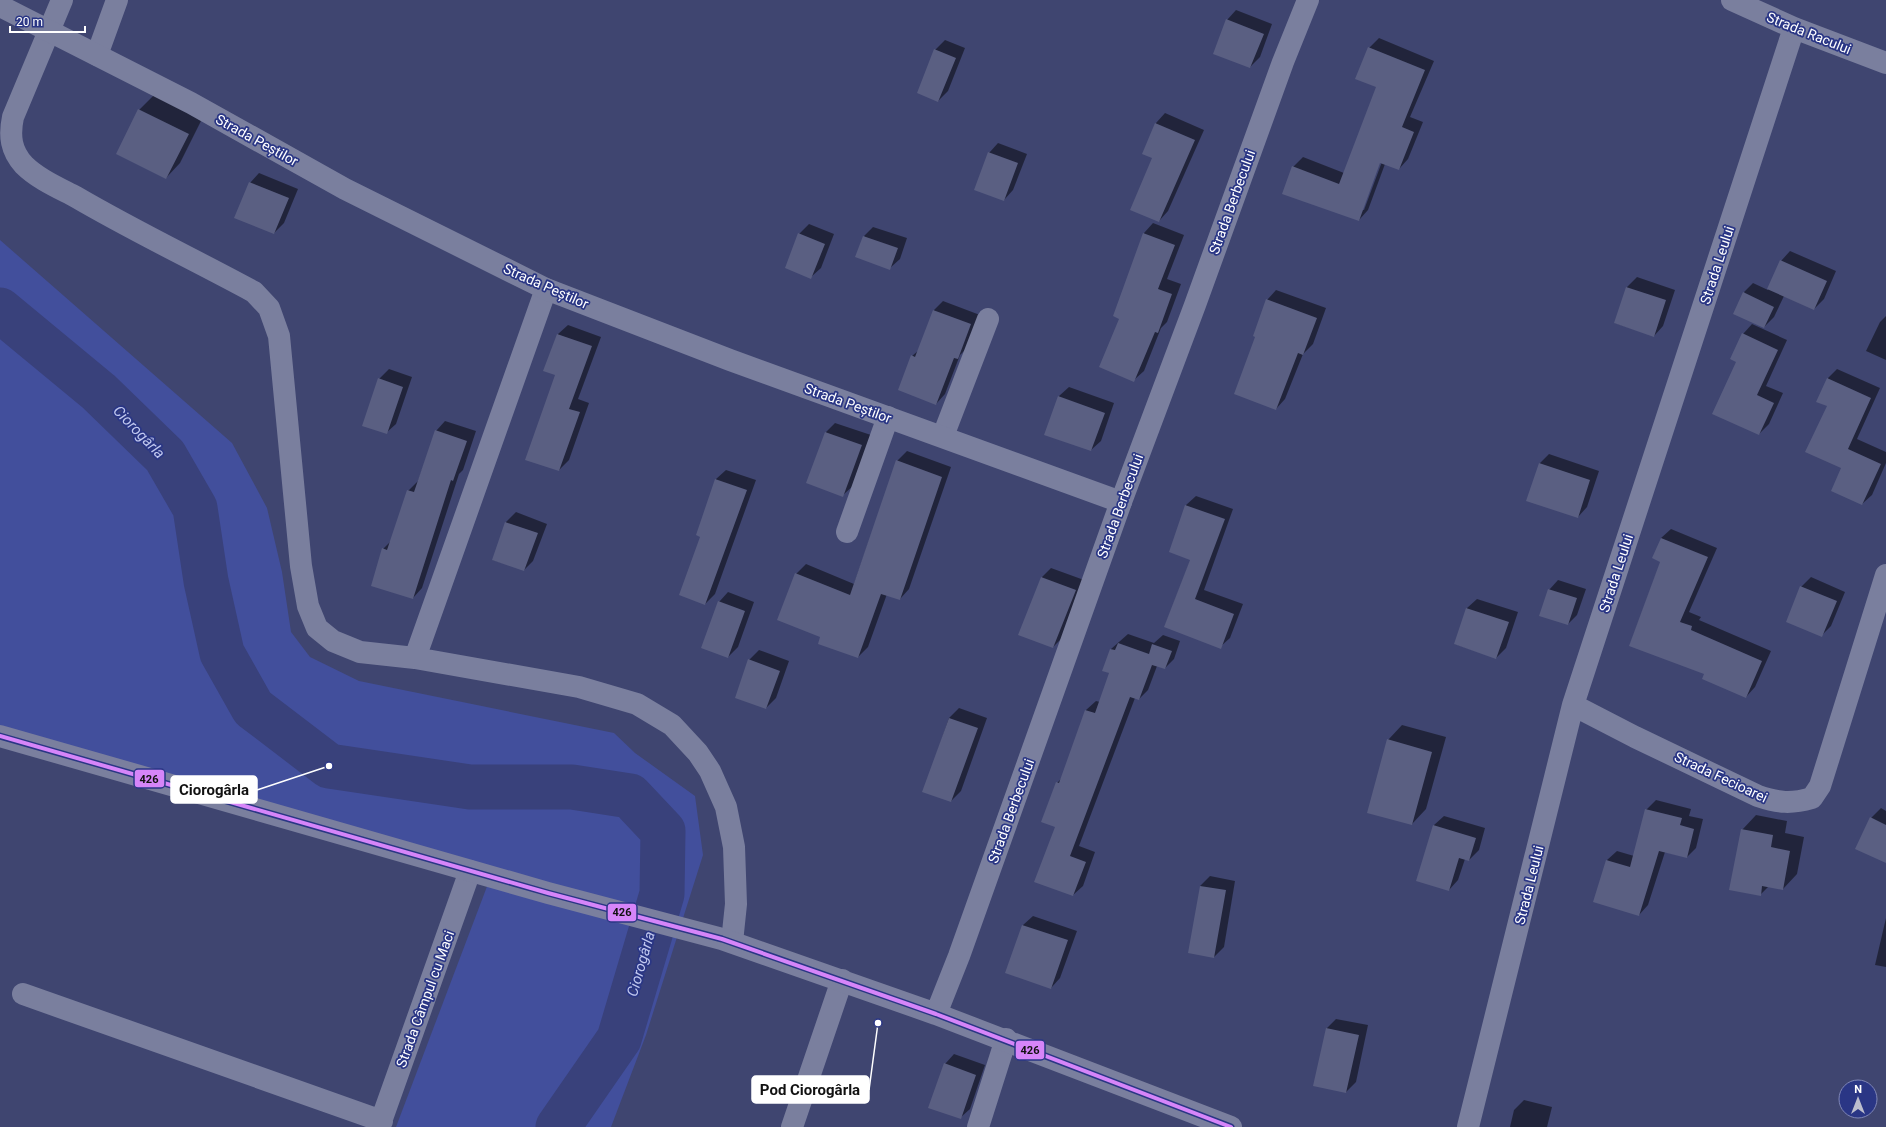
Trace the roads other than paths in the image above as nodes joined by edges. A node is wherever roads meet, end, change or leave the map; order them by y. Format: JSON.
{"nodes":[{"id":1,"x":62,"y":0,"type":"edge"},
{"id":2,"x":117,"y":0,"type":"edge"},
{"id":3,"x":1308,"y":0,"type":"edge"},
{"id":4,"x":1732,"y":0,"type":"edge"},
{"id":5,"x":0,"y":6,"type":"edge"},
{"id":6,"x":1794,"y":28,"type":"junction"},
{"id":7,"x":50,"y":32,"type":"junction"},
{"id":8,"x":97,"y":55,"type":"junction"},
{"id":9,"x":1886,"y":63,"type":"edge"},
{"id":10,"x":546,"y":289,"type":"junction"},
{"id":11,"x":988,"y":319,"type":"dead end"},
{"id":12,"x":888,"y":417,"type":"junction"},
{"id":13,"x":943,"y":436,"type":"junction"},
{"id":14,"x":1120,"y":502,"type":"junction"},
{"id":15,"x":847,"y":532,"type":"dead end"},
{"id":16,"x":1886,"y":574,"type":"edge"},
{"id":17,"x":415,"y":658,"type":"junction"},
{"id":18,"x":1573,"y":705,"type":"junction"},
{"id":19,"x":0,"y":736,"type":"edge"},
{"id":20,"x":470,"y":871,"type":"junction"},
{"id":21,"x":727,"y":940,"type":"junction"},
{"id":22,"x":842,"y":980,"type":"junction"},
{"id":23,"x":23,"y":994,"type":"dead end"},
{"id":24,"x":936,"y":1014,"type":"junction"},
{"id":25,"x":1006,"y":1039,"type":"junction"},
{"id":26,"x":380,"y":1124,"type":"edge"},
{"id":27,"x":792,"y":1127,"type":"edge"},
{"id":28,"x":978,"y":1127,"type":"edge"},
{"id":29,"x":1231,"y":1127,"type":"edge"},
{"id":30,"x":1468,"y":1127,"type":"edge"}],
"edges":[{"from":1,"to":7,"type":"street"},
{"from":2,"to":8,"type":"street"},
{"from":3,"to":14,"type":"street","name":"Strada Berbecului"},
{"from":4,"to":6,"type":"street","name":"Strada Racului"},
{"from":5,"to":7,"type":"street","name":"Strada Peștilor"},
{"from":6,"to":9,"type":"street","name":"Strada Racului"},
{"from":6,"to":18,"type":"street","name":"Strada Leului"},
{"from":7,"to":8,"type":"street","name":"Strada Peștilor"},
{"from":7,"to":17,"type":"street"},
{"from":8,"to":10,"type":"street","name":"Strada Peștilor"},
{"from":10,"to":12,"type":"street","name":"Strada Peștilor"},
{"from":10,"to":17,"type":"street"},
{"from":11,"to":13,"type":"street"},
{"from":12,"to":13,"type":"street","name":"Strada Peștilor"},
{"from":12,"to":15,"type":"street"},
{"from":13,"to":14,"type":"street","name":"Strada Peștilor"},
{"from":14,"to":24,"type":"street","name":"Strada Berbecului"},
{"from":16,"to":18,"type":"street","name":"Strada Fecioarei"},
{"from":17,"to":21,"type":"street"},
{"from":18,"to":30,"type":"street","name":"Strada Leului"},
{"from":19,"to":20,"type":"street"},
{"from":20,"to":21,"type":"street"},
{"from":20,"to":26,"type":"street","name":"Strada Câmpul cu Maci"},
{"from":21,"to":22,"type":"street"},
{"from":22,"to":24,"type":"street"},
{"from":22,"to":27,"type":"street"},
{"from":23,"to":26,"type":"street"},
{"from":24,"to":25,"type":"street"},
{"from":25,"to":28,"type":"street"},
{"from":25,"to":29,"type":"street"}]}
